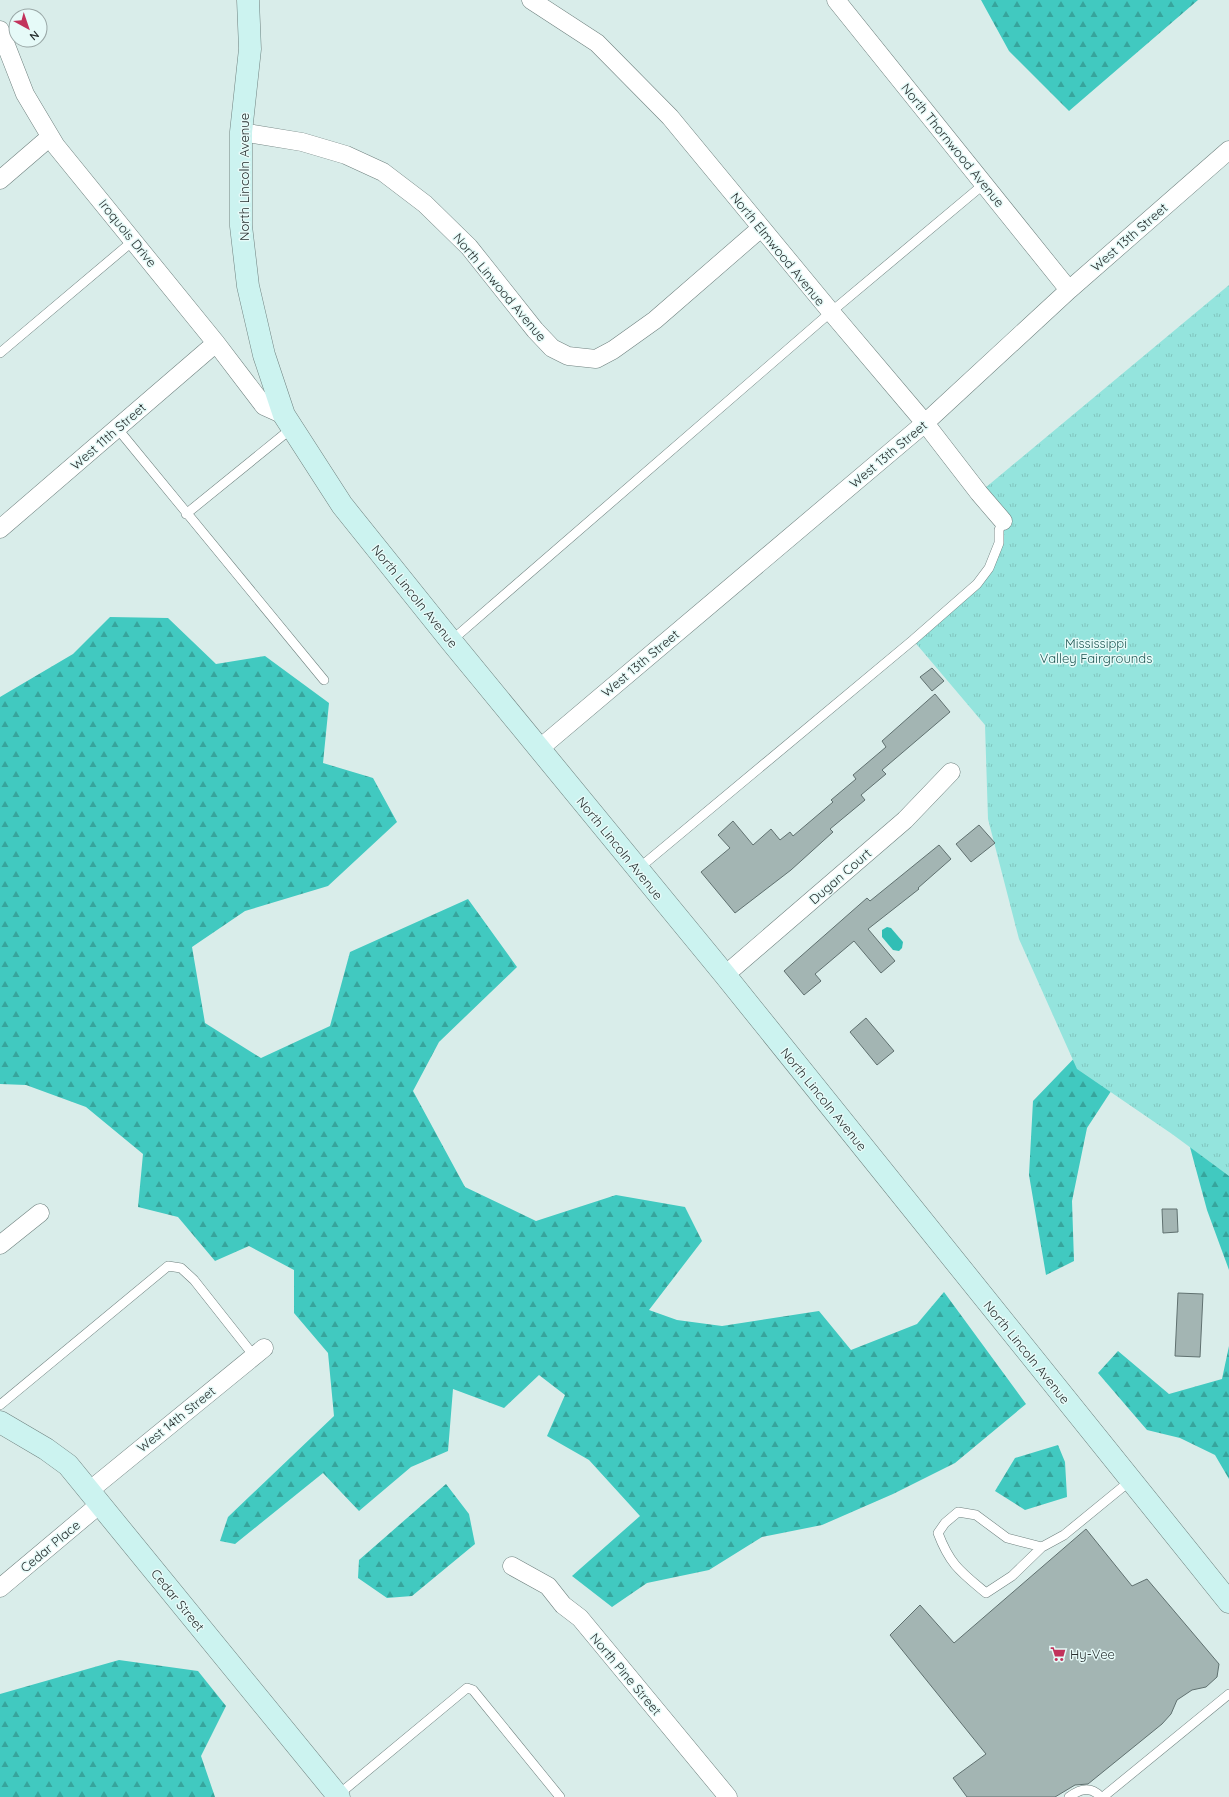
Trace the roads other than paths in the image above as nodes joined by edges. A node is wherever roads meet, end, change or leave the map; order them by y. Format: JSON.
{"nodes":[{"id":1,"x":248,"y":0,"type":"edge"},
{"id":2,"x":532,"y":0,"type":"edge"},
{"id":3,"x":836,"y":0,"type":"edge"},
{"id":4,"x":0,"y":30,"type":"edge"},
{"id":5,"x":241,"y":132,"type":"junction"},
{"id":6,"x":50,"y":137,"type":"junction"},
{"id":7,"x":1229,"y":150,"type":"edge"},
{"id":8,"x":0,"y":180,"type":"edge"},
{"id":9,"x":984,"y":184,"type":"junction"},
{"id":10,"x":761,"y":228,"type":"junction"},
{"id":11,"x":134,"y":240,"type":"junction"},
{"id":12,"x":1069,"y":290,"type":"junction"},
{"id":13,"x":831,"y":312,"type":"junction"},
{"id":14,"x":216,"y":343,"type":"junction"},
{"id":15,"x":0,"y":353,"type":"edge"},
{"id":16,"x":288,"y":421,"type":"junction"},
{"id":17,"x":925,"y":424,"type":"junction"},
{"id":18,"x":117,"y":428,"type":"junction"},
{"id":19,"x":186,"y":514,"type":"junction"},
{"id":20,"x":1003,"y":521,"type":"joint"},
{"id":21,"x":0,"y":529,"type":"edge"},
{"id":22,"x":451,"y":641,"type":"junction"},
{"id":23,"x":324,"y":680,"type":"dead end"},
{"id":24,"x":539,"y":749,"type":"junction"},
{"id":25,"x":951,"y":772,"type":"dead end"},
{"id":26,"x":638,"y":869,"type":"junction"},
{"id":27,"x":725,"y":975,"type":"junction"},
{"id":28,"x":40,"y":1213,"type":"dead end"},
{"id":29,"x":0,"y":1245,"type":"edge"},
{"id":30,"x":259,"y":1352,"type":"joint"},
{"id":31,"x":0,"y":1405,"type":"edge"},
{"id":32,"x":0,"y":1422,"type":"edge"},
{"id":33,"x":1130,"y":1481,"type":"junction"},
{"id":34,"x":94,"y":1497,"type":"junction"},
{"id":35,"x":1042,"y":1547,"type":"junction"},
{"id":36,"x":512,"y":1566,"type":"dead end"},
{"id":37,"x":0,"y":1588,"type":"edge"},
{"id":38,"x":1229,"y":1602,"type":"edge"},
{"id":39,"x":1229,"y":1693,"type":"edge"},
{"id":40,"x":339,"y":1796,"type":"edge"},
{"id":41,"x":560,"y":1797,"type":"edge"},
{"id":42,"x":728,"y":1797,"type":"edge"},
{"id":43,"x":1069,"y":1797,"type":"edge"},
{"id":44,"x":1102,"y":1797,"type":"edge"}],
"edges":[{"from":1,"to":5,"type":"street","name":"North Lincoln Avenue"},
{"from":2,"to":10,"type":"street","name":"North Elmwood Avenue"},
{"from":3,"to":9,"type":"street","name":"North Thornwood Avenue"},
{"from":4,"to":6,"type":"street","name":"Iroquois Drive"},
{"from":5,"to":10,"type":"street","name":"North Linwood Avenue"},
{"from":5,"to":16,"type":"street","name":"North Lincoln Avenue"},
{"from":6,"to":8,"type":"street"},
{"from":6,"to":11,"type":"street","name":"Iroquois Drive"},
{"from":7,"to":12,"type":"street","name":"West 13th Street"},
{"from":9,"to":12,"type":"street","name":"North Thornwood Avenue"},
{"from":9,"to":13,"type":"lane"},
{"from":10,"to":13,"type":"street","name":"North Elmwood Avenue"},
{"from":11,"to":14,"type":"street","name":"Iroquois Drive"},
{"from":11,"to":15,"type":"lane"},
{"from":12,"to":17,"type":"street","name":"West 13th Street"},
{"from":13,"to":17,"type":"street","name":"North Elmwood Avenue"},
{"from":13,"to":22,"type":"lane"},
{"from":14,"to":16,"type":"street","name":"Iroquois Drive"},
{"from":14,"to":18,"type":"street","name":"West 11th Street"},
{"from":16,"to":19,"type":"lane"},
{"from":16,"to":22,"type":"street","name":"North Lincoln Avenue"},
{"from":17,"to":20,"type":"street","name":"North Elmwood Avenue"},
{"from":17,"to":24,"type":"street","name":"West 13th Street"},
{"from":18,"to":19,"type":"lane"},
{"from":18,"to":21,"type":"street","name":"West 11th Street"},
{"from":19,"to":23,"type":"lane"},
{"from":20,"to":26,"type":"lane"},
{"from":22,"to":24,"type":"street","name":"North Lincoln Avenue"},
{"from":24,"to":26,"type":"street","name":"North Lincoln Avenue"},
{"from":25,"to":27,"type":"street","name":"Dugan Court"},
{"from":26,"to":27,"type":"street","name":"North Lincoln Avenue"},
{"from":27,"to":33,"type":"street","name":"North Lincoln Avenue"},
{"from":28,"to":29,"type":"street"},
{"from":30,"to":31,"type":"lane"},
{"from":30,"to":34,"type":"street","name":"West 14th Street"},
{"from":32,"to":34,"type":"street","name":"Cedar Street"},
{"from":33,"to":35,"type":"lane"},
{"from":33,"to":38,"type":"street","name":"North Lincoln Avenue"},
{"from":34,"to":37,"type":"street","name":"Cedar Place"},
{"from":34,"to":40,"type":"street","name":"Cedar Street"},
{"from":35,"to":35,"type":"lane"},
{"from":36,"to":42,"type":"street","name":"North Pine Street"},
{"from":39,"to":44,"type":"lane"},
{"from":40,"to":41,"type":"lane"},
{"from":43,"to":44,"type":"lane"}]}
